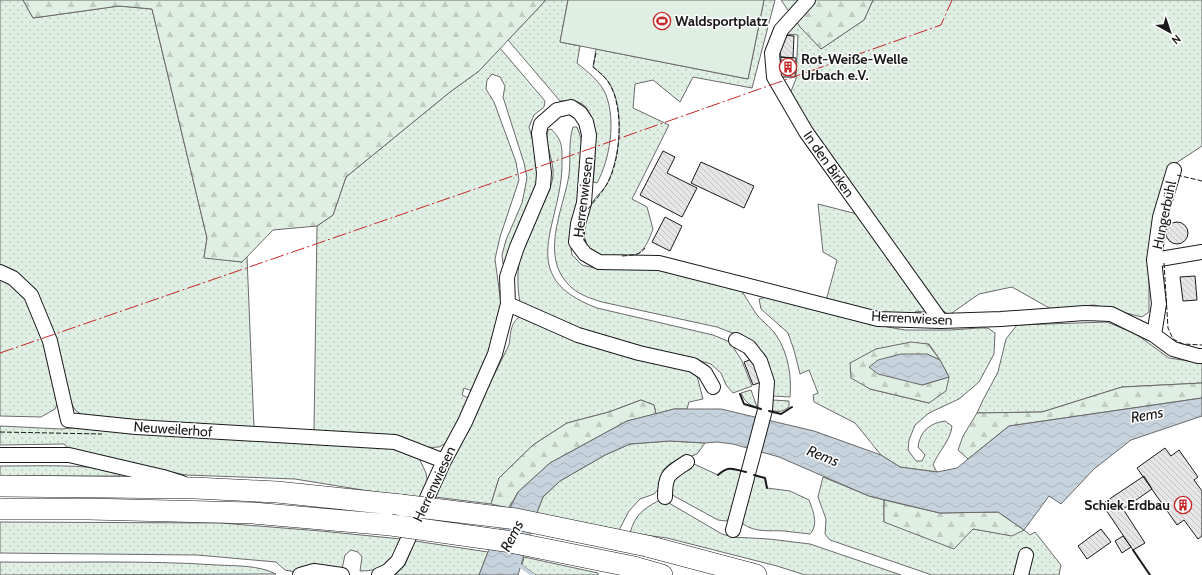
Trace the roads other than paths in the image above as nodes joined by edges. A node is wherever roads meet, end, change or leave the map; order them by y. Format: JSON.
{"nodes":[{"id":1,"x":808,"y":0,"type":"edge"},
{"id":2,"x":1174,"y":170,"type":"dead end"},
{"id":3,"x":1202,"y":252,"type":"edge"},
{"id":4,"x":1154,"y":260,"type":"junction"},
{"id":5,"x":0,"y":272,"type":"edge"},
{"id":6,"x":508,"y":304,"type":"junction"},
{"id":7,"x":941,"y":321,"type":"junction"},
{"id":8,"x":1154,"y":335,"type":"junction"},
{"id":9,"x":736,"y":340,"type":"dead end"},
{"id":10,"x":1202,"y":356,"type":"edge"},
{"id":11,"x":713,"y":387,"type":"dead end"},
{"id":12,"x":0,"y":455,"type":"edge"},
{"id":13,"x":444,"y":461,"type":"junction"},
{"id":14,"x":687,"y":462,"type":"dead end"},
{"id":15,"x":0,"y":486,"type":"edge"},
{"id":16,"x":195,"y":488,"type":"junction"},
{"id":17,"x":665,"y":497,"type":"dead end"},
{"id":18,"x":0,"y":509,"type":"edge"},
{"id":19,"x":733,"y":530,"type":"dead end"},
{"id":20,"x":1026,"y":555,"type":"dead end"},
{"id":21,"x":300,"y":575,"type":"edge"},
{"id":22,"x":342,"y":575,"type":"edge"},
{"id":23,"x":379,"y":575,"type":"edge"},
{"id":24,"x":662,"y":575,"type":"edge"},
{"id":25,"x":756,"y":575,"type":"edge"},
{"id":26,"x":1021,"y":575,"type":"edge"}],
"edges":[{"from":1,"to":7,"type":"street","name":"In den Birken"},
{"from":2,"to":4,"type":"street","name":"Hungerbühl"},
{"from":3,"to":4,"type":"street","name":"Hungerbühl"},
{"from":4,"to":8,"type":"street","name":"Hungerbühl"},
{"from":5,"to":13,"type":"street","name":"Neuweilerhof"},
{"from":6,"to":7,"type":"street","name":"Herrenwiesen"},
{"from":6,"to":11,"type":"street"},
{"from":6,"to":13,"type":"street","name":"Herrenwiesen"},
{"from":7,"to":8,"type":"street","name":"Herrenwiesen"},
{"from":8,"to":10,"type":"street","name":"Herrenwiesen"},
{"from":9,"to":19,"type":"street"},
{"from":12,"to":16,"type":"street"},
{"from":13,"to":23,"type":"street","name":"Herrenwiesen"},
{"from":14,"to":17,"type":"street"},
{"from":15,"to":16,"type":"highway"},
{"from":16,"to":25,"type":"highway","bridge":true},
{"from":18,"to":24,"type":"highway","bridge":true},
{"from":20,"to":26,"type":"street"},
{"from":21,"to":22,"type":"street"}]}
